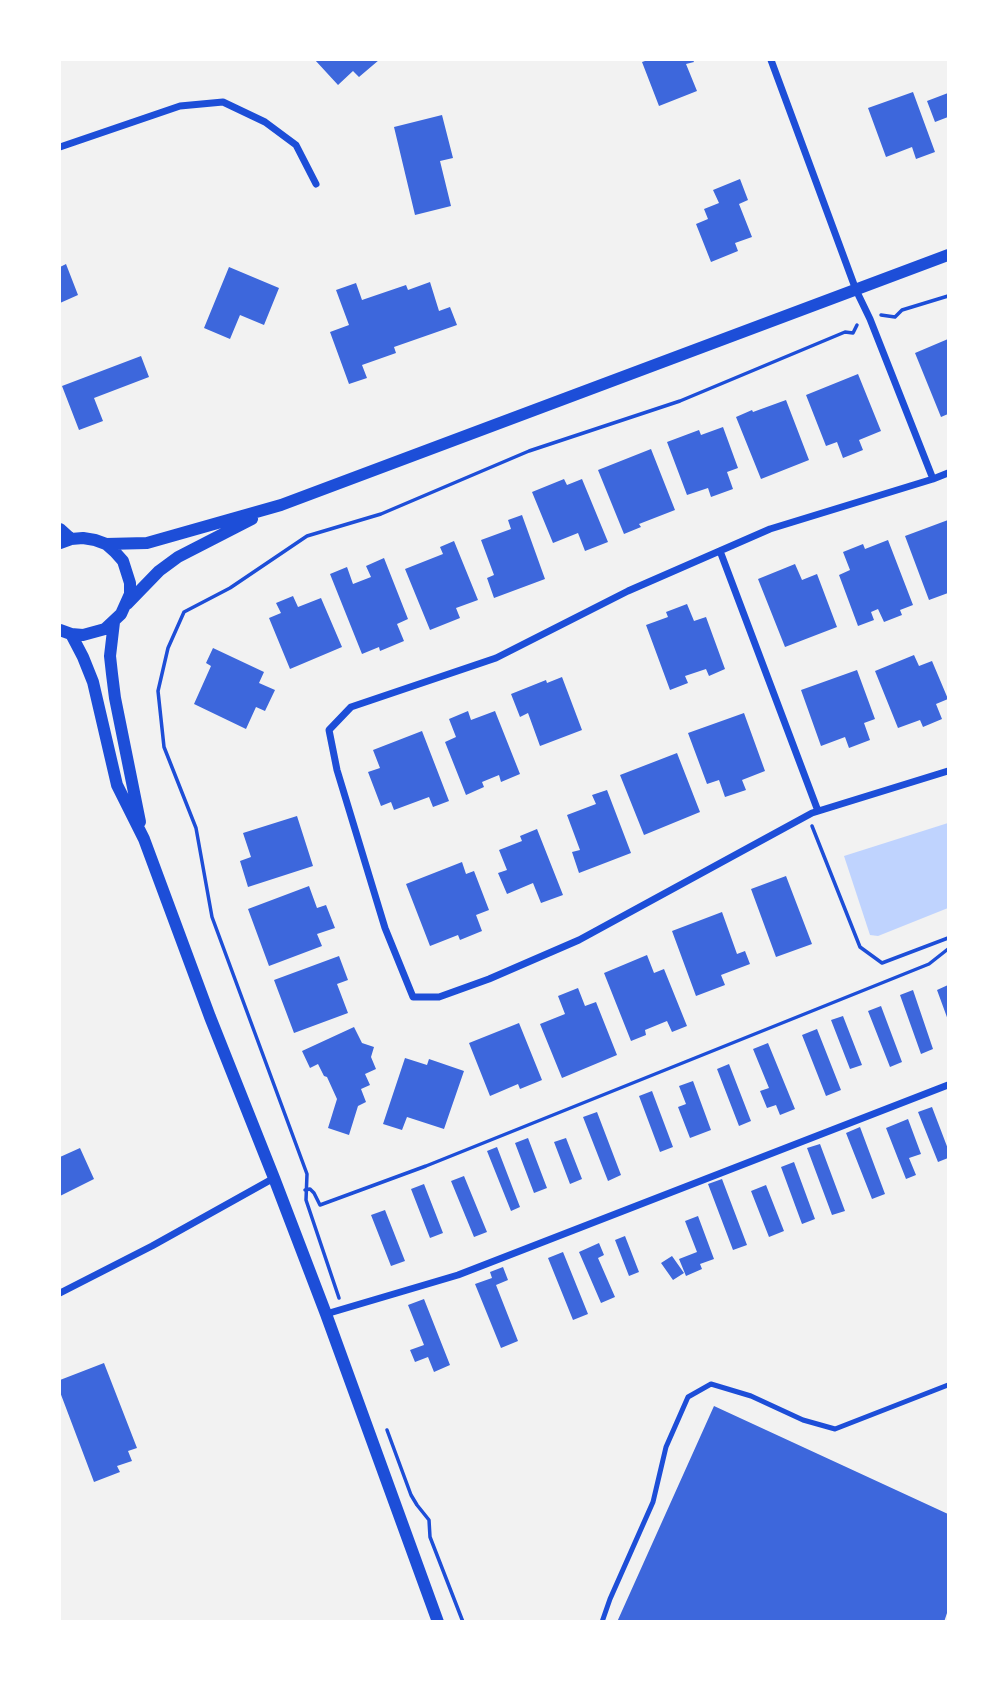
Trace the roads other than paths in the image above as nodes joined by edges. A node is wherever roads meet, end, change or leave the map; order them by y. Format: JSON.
{"nodes":[{"id":1,"x":771,"y":60,"type":"edge"},
{"id":2,"x":60,"y":147,"type":"edge"},
{"id":3,"x":316,"y":184,"type":"dead end"},
{"id":4,"x":948,"y":255,"type":"edge"},
{"id":5,"x":856,"y":290,"type":"junction"},
{"id":6,"x":948,"y":473,"type":"edge"},
{"id":7,"x":933,"y":480,"type":"junction"},
{"id":8,"x":281,"y":505,"type":"junction"},
{"id":9,"x":60,"y":529,"type":"edge"},
{"id":10,"x":65,"y":541,"type":"edge"},
{"id":11,"x":106,"y":544,"type":"junction"},
{"id":12,"x":720,"y":551,"type":"junction"},
{"id":13,"x":127,"y":604,"type":"junction"},
{"id":14,"x":114,"y":622,"type":"junction"},
{"id":15,"x":65,"y":632,"type":"edge"},
{"id":16,"x":948,"y":771,"type":"edge"},
{"id":17,"x":818,"y":811,"type":"junction"},
{"id":18,"x":144,"y":839,"type":"junction"},
{"id":19,"x":948,"y":1085,"type":"edge"},
{"id":20,"x":274,"y":1178,"type":"junction"},
{"id":21,"x":60,"y":1293,"type":"edge"},
{"id":22,"x":326,"y":1314,"type":"junction"},
{"id":23,"x":948,"y":1385,"type":"edge"},
{"id":24,"x":439,"y":1622,"type":"edge"},
{"id":25,"x":602,"y":1622,"type":"edge"}],
"edges":[{"from":1,"to":5,"type":"street"},
{"from":2,"to":3,"type":"street"},
{"from":4,"to":5,"type":"street"},
{"from":5,"to":7,"type":"street"},
{"from":5,"to":8,"type":"street"},
{"from":6,"to":7,"type":"street"},
{"from":7,"to":12,"type":"street"},
{"from":8,"to":11,"type":"street"},
{"from":8,"to":13,"type":"street"},
{"from":9,"to":10,"type":"street"},
{"from":10,"to":11,"type":"street"},
{"from":11,"to":13,"type":"street"},
{"from":12,"to":17,"type":"street"},
{"from":12,"to":17,"type":"street"},
{"from":13,"to":14,"type":"street"},
{"from":14,"to":15,"type":"street"},
{"from":14,"to":18,"type":"street"},
{"from":15,"to":18,"type":"street"},
{"from":16,"to":17,"type":"street"},
{"from":18,"to":20,"type":"street"},
{"from":19,"to":22,"type":"street"},
{"from":20,"to":21,"type":"street"},
{"from":20,"to":22,"type":"street"},
{"from":22,"to":24,"type":"street"},
{"from":23,"to":25,"type":"lane"}]}
